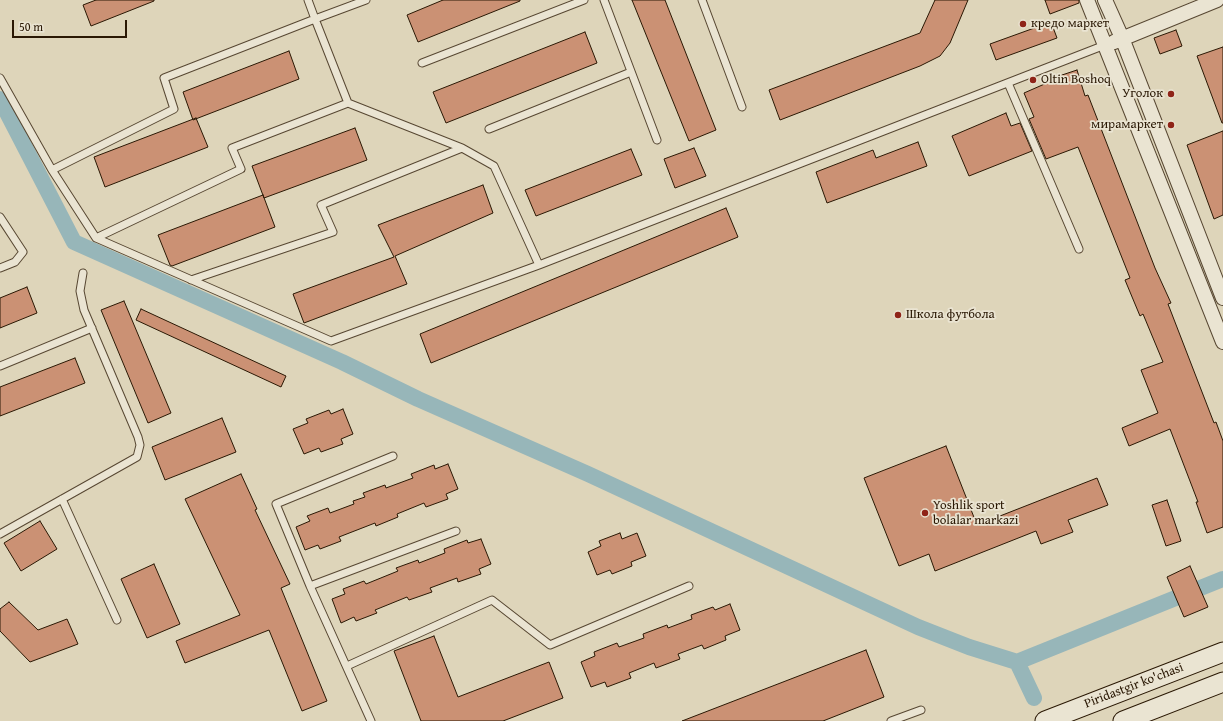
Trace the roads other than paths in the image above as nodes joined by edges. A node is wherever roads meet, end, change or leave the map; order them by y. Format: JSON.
{"nodes":[{"id":1,"x":308,"y":0,"type":"edge"},
{"id":2,"x":366,"y":0,"type":"edge"},
{"id":3,"x":584,"y":0,"type":"edge"},
{"id":4,"x":604,"y":0,"type":"edge"},
{"id":5,"x":702,"y":0,"type":"edge"},
{"id":6,"x":1087,"y":0,"type":"edge"},
{"id":7,"x":1105,"y":0,"type":"edge"},
{"id":8,"x":1217,"y":0,"type":"edge"},
{"id":9,"x":315,"y":19,"type":"junction"},
{"id":10,"x":1122,"y":38,"type":"junction"},
{"id":11,"x":1105,"y":45,"type":"junction"},
{"id":12,"x":422,"y":64,"type":"dead end"},
{"id":13,"x":631,"y":72,"type":"junction"},
{"id":14,"x":0,"y":78,"type":"edge"},
{"id":15,"x":1008,"y":83,"type":"junction"},
{"id":16,"x":348,"y":103,"type":"junction"},
{"id":17,"x":742,"y":107,"type":"dead end"},
{"id":18,"x":489,"y":129,"type":"dead end"},
{"id":19,"x":657,"y":140,"type":"dead end"},
{"id":20,"x":462,"y":148,"type":"junction"},
{"id":21,"x":52,"y":170,"type":"junction"},
{"id":22,"x":0,"y":217,"type":"edge"},
{"id":23,"x":96,"y":238,"type":"junction"},
{"id":24,"x":1079,"y":249,"type":"dead end"},
{"id":25,"x":539,"y":265,"type":"junction"},
{"id":26,"x":0,"y":268,"type":"edge"},
{"id":27,"x":83,"y":273,"type":"dead end"},
{"id":28,"x":191,"y":280,"type":"junction"},
{"id":29,"x":1223,"y":298,"type":"edge"},
{"id":30,"x":92,"y":328,"type":"junction"},
{"id":31,"x":1223,"y":342,"type":"edge"},
{"id":32,"x":0,"y":366,"type":"edge"},
{"id":33,"x":393,"y":456,"type":"dead end"},
{"id":34,"x":62,"y":499,"type":"junction"},
{"id":35,"x":456,"y":531,"type":"dead end"},
{"id":36,"x":0,"y":534,"type":"edge"},
{"id":37,"x":310,"y":586,"type":"junction"},
{"id":38,"x":689,"y":586,"type":"dead end"},
{"id":39,"x":117,"y":620,"type":"dead end"},
{"id":40,"x":1223,"y":652,"type":"edge"},
{"id":41,"x":347,"y":666,"type":"junction"},
{"id":42,"x":1223,"y":682,"type":"edge"},
{"id":43,"x":921,"y":710,"type":"dead end"},
{"id":44,"x":371,"y":721,"type":"edge"},
{"id":45,"x":891,"y":721,"type":"edge"},
{"id":46,"x":1045,"y":721,"type":"edge"},
{"id":47,"x":1123,"y":721,"type":"edge"}],
"edges":[{"from":1,"to":9,"type":"lane"},
{"from":2,"to":9,"type":"lane"},
{"from":3,"to":12,"type":"lane"},
{"from":4,"to":13,"type":"lane"},
{"from":5,"to":17,"type":"lane"},
{"from":6,"to":11,"type":"street"},
{"from":7,"to":10,"type":"street"},
{"from":8,"to":10,"type":"street"},
{"from":9,"to":16,"type":"lane"},
{"from":9,"to":21,"type":"lane"},
{"from":10,"to":11,"type":"street"},
{"from":10,"to":29,"type":"street"},
{"from":11,"to":15,"type":"lane"},
{"from":11,"to":31,"type":"street"},
{"from":13,"to":18,"type":"lane"},
{"from":13,"to":19,"type":"lane"},
{"from":14,"to":21,"type":"lane"},
{"from":15,"to":24,"type":"lane"},
{"from":15,"to":25,"type":"lane"},
{"from":16,"to":20,"type":"lane"},
{"from":16,"to":23,"type":"lane"},
{"from":20,"to":25,"type":"lane"},
{"from":20,"to":28,"type":"lane"},
{"from":21,"to":23,"type":"lane"},
{"from":22,"to":26,"type":"lane"},
{"from":23,"to":28,"type":"lane"},
{"from":25,"to":28,"type":"lane"},
{"from":27,"to":30,"type":"lane"},
{"from":30,"to":32,"type":"lane"},
{"from":30,"to":34,"type":"lane"},
{"from":33,"to":37,"type":"lane"},
{"from":34,"to":36,"type":"lane"},
{"from":34,"to":39,"type":"lane"},
{"from":35,"to":37,"type":"lane"},
{"from":37,"to":41,"type":"lane"},
{"from":38,"to":41,"type":"lane"},
{"from":40,"to":46,"type":"main road","name":"Piridastgir ko'chasi"},
{"from":41,"to":44,"type":"lane"},
{"from":42,"to":47,"type":"main road"},
{"from":43,"to":45,"type":"lane"}]}
